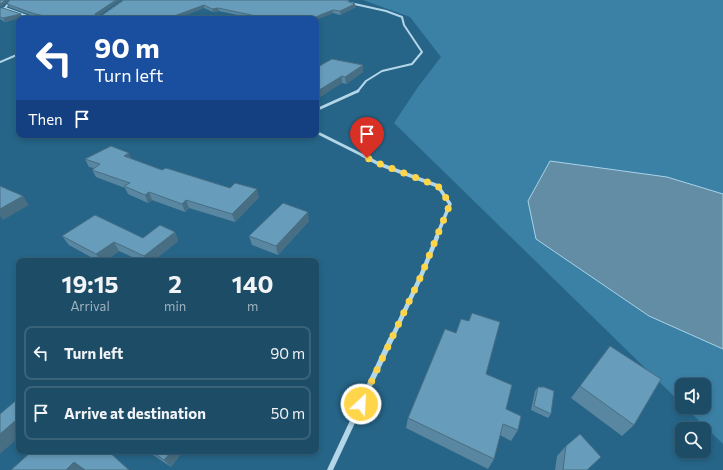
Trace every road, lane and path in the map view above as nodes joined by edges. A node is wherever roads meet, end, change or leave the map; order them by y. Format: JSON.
{"nodes":[{"id":1,"x":11,"y":0,"type":"edge"},
{"id":2,"x":125,"y":0,"type":"edge"},
{"id":3,"x":345,"y":0,"type":"edge"},
{"id":4,"x":5,"y":8,"type":"junction"},
{"id":5,"x":0,"y":10,"type":"edge"},
{"id":6,"x":103,"y":15,"type":"edge"},
{"id":7,"x":27,"y":16,"type":"edge"},
{"id":8,"x":16,"y":55,"type":"edge"},
{"id":9,"x":0,"y":62,"type":"edge"},
{"id":10,"x":319,"y":109,"type":"edge"},
{"id":11,"x":319,"y":134,"type":"edge"},
{"id":12,"x":330,"y":470,"type":"edge"}],
"edges":[{"from":1,"to":4,"type":"street"},
{"from":2,"to":6,"type":"street"},
{"from":3,"to":10,"type":"street"},
{"from":4,"to":5,"type":"street"},
{"from":4,"to":7,"type":"street"},
{"from":8,"to":9,"type":"street"},
{"from":11,"to":12,"type":"street"}]}
